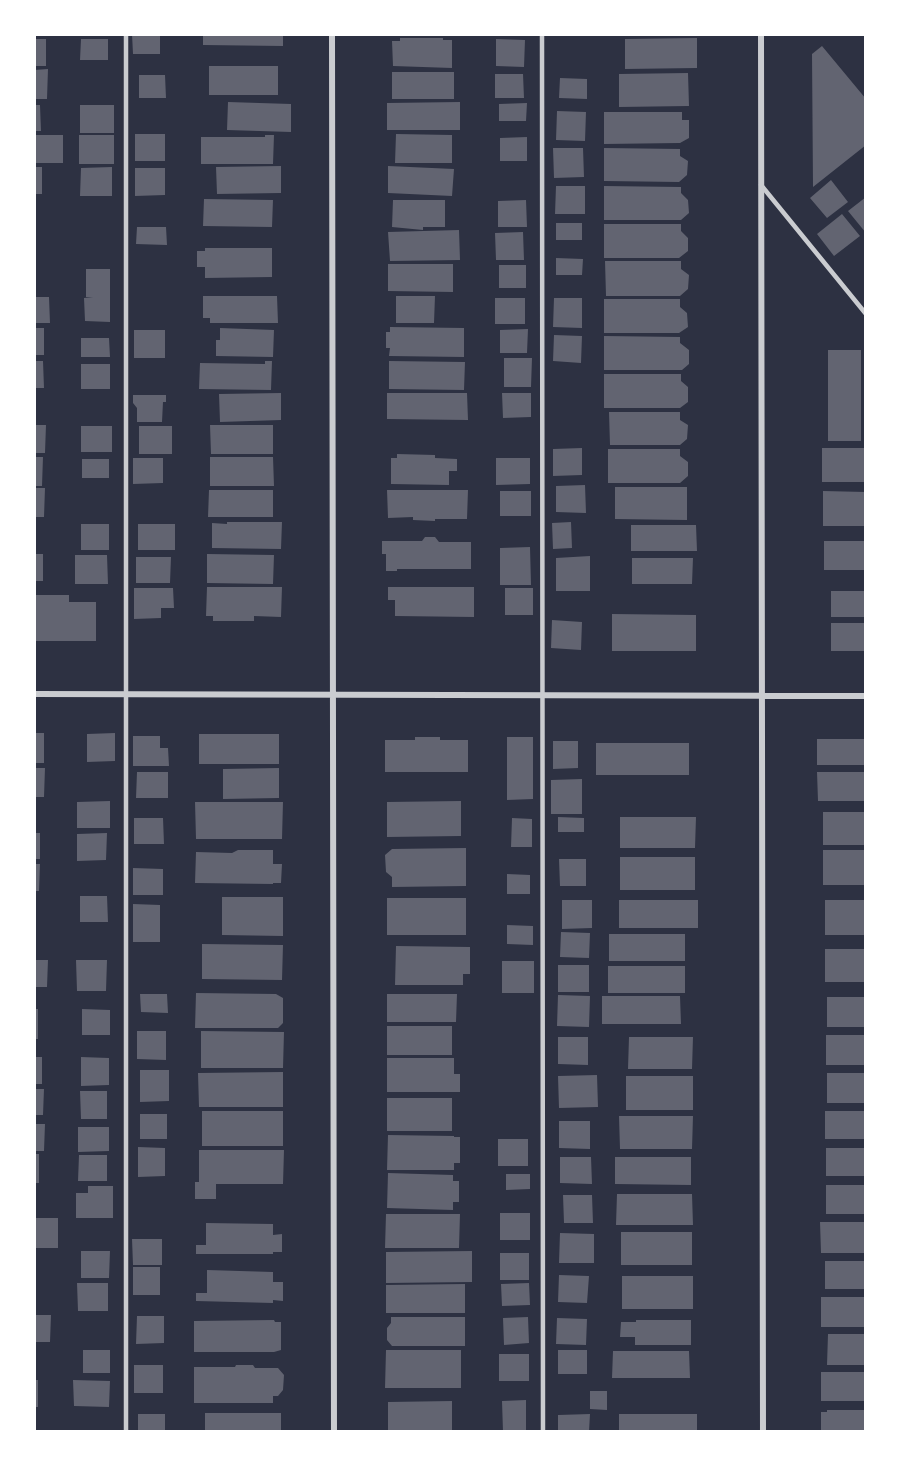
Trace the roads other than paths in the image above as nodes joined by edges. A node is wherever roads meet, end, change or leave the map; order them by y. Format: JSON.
{"nodes":[{"id":1,"x":126,"y":34,"type":"edge"},
{"id":2,"x":332,"y":34,"type":"edge"},
{"id":3,"x":542,"y":34,"type":"edge"},
{"id":4,"x":760,"y":34,"type":"edge"},
{"id":5,"x":761,"y":185,"type":"junction"},
{"id":6,"x":866,"y":314,"type":"edge"},
{"id":7,"x":34,"y":694,"type":"edge"},
{"id":8,"x":126,"y":695,"type":"junction"},
{"id":9,"x":333,"y":696,"type":"junction"},
{"id":10,"x":542,"y":696,"type":"junction"},
{"id":11,"x":762,"y":696,"type":"junction"},
{"id":12,"x":866,"y":696,"type":"edge"},
{"id":13,"x":126,"y":1431,"type":"edge"},
{"id":14,"x":334,"y":1431,"type":"edge"},
{"id":15,"x":543,"y":1431,"type":"edge"},
{"id":16,"x":763,"y":1431,"type":"edge"}],
"edges":[{"from":1,"to":8,"type":"lane"},
{"from":2,"to":9,"type":"street"},
{"from":3,"to":10,"type":"lane"},
{"from":4,"to":5,"type":"street"},
{"from":5,"to":6,"type":"lane"},
{"from":5,"to":11,"type":"street"},
{"from":7,"to":8,"type":"street"},
{"from":8,"to":9,"type":"street"},
{"from":8,"to":13,"type":"lane"},
{"from":9,"to":10,"type":"street"},
{"from":9,"to":14,"type":"street"},
{"from":10,"to":11,"type":"street"},
{"from":10,"to":15,"type":"lane"},
{"from":11,"to":12,"type":"street"},
{"from":11,"to":16,"type":"street"}]}
